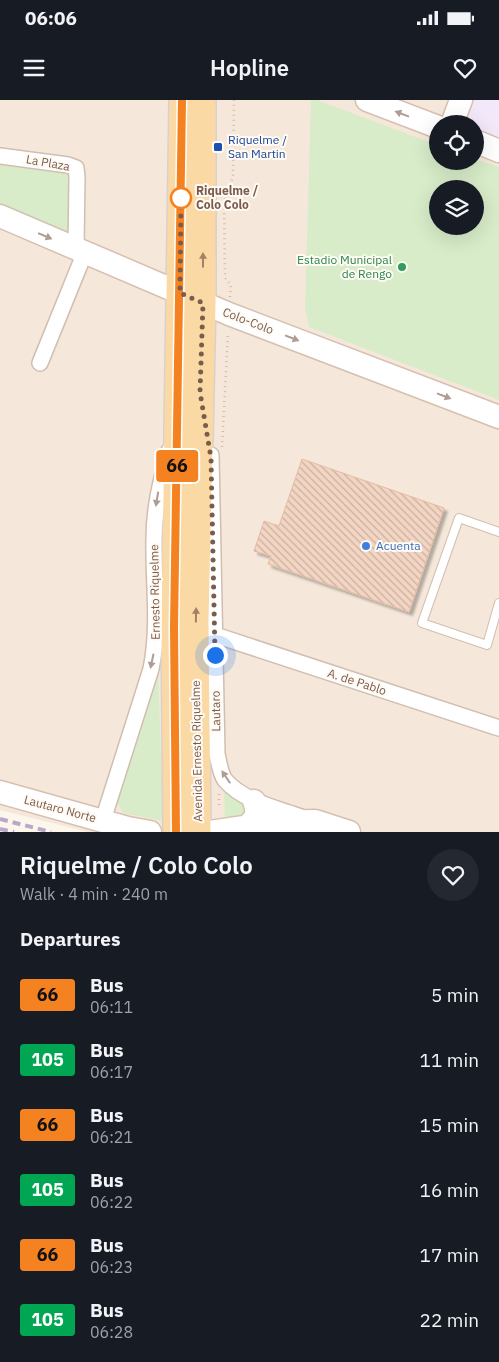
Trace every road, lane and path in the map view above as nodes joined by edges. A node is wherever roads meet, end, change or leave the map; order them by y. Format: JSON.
{"nodes":[{"id":1,"x":182,"y":100,"type":"edge"},
{"id":2,"x":203,"y":100,"type":"edge"},
{"id":3,"x":367,"y":100,"type":"edge"},
{"id":4,"x":462,"y":100,"type":"edge"},
{"id":5,"x":456,"y":115,"type":"edge"},
{"id":6,"x":429,"y":124,"type":"edge"},
{"id":7,"x":484,"y":145,"type":"edge"},
{"id":8,"x":499,"y":151,"type":"edge"},
{"id":9,"x":0,"y":156,"type":"edge"},
{"id":10,"x":0,"y":216,"type":"edge"},
{"id":11,"x":80,"y":251,"type":"junction"},
{"id":12,"x":180,"y":293,"type":"junction"},
{"id":13,"x":203,"y":303,"type":"junction"},
{"id":14,"x":40,"y":363,"type":"dead end"},
{"id":15,"x":200,"y":392,"type":"junction"},
{"id":16,"x":499,"y":417,"type":"edge"},
{"id":17,"x":177,"y":418,"type":"junction"},
{"id":18,"x":499,"y":532,"type":"edge"},
{"id":19,"x":499,"y":603,"type":"edge"},
{"id":20,"x":215,"y":636,"type":"junction"},
{"id":21,"x":499,"y":728,"type":"edge"},
{"id":22,"x":0,"y":792,"type":"edge"},
{"id":23,"x":254,"y":801,"type":"junction"},
{"id":24,"x":103,"y":820,"type":"junction"},
{"id":25,"x":314,"y":821,"type":"junction"},
{"id":26,"x":247,"y":826,"type":"junction"},
{"id":27,"x":150,"y":832,"type":"edge"},
{"id":28,"x":176,"y":832,"type":"edge"},
{"id":29,"x":198,"y":832,"type":"edge"},
{"id":30,"x":210,"y":832,"type":"edge"},
{"id":31,"x":349,"y":832,"type":"edge"}],
"edges":[{"from":1,"to":12,"type":"main road","name":"Avenida Ernesto Riquelme"},
{"from":13,"to":2,"type":"main road","name":"Avenida Ernesto Riquelme","one_way":true},
{"from":6,"to":3,"type":"street","one_way":true},
{"from":4,"to":5,"type":"street"},
{"from":7,"to":8,"type":"street"},
{"from":9,"to":11,"type":"street","name":"La Plaza"},
{"from":10,"to":11,"type":"street","name":"Colo-Colo","one_way":true},
{"from":11,"to":12,"type":"street","name":"Colo-Colo"},
{"from":11,"to":14,"type":"street","name":"La Plaza"},
{"from":12,"to":13,"type":"street","name":"Colo-Colo"},
{"from":12,"to":17,"type":"main road","name":"Avenida Ernesto Riquelme"},
{"from":13,"to":15,"type":"main road","name":"Avenida Ernesto Riquelme"},
{"from":13,"to":16,"type":"street","name":"Colo-Colo","one_way":true},
{"from":15,"to":20,"type":"street","name":"Lautaro"},
{"from":29,"to":15,"type":"main road","name":"Avenida Ernesto Riquelme","one_way":true},
{"from":17,"to":24,"type":"street","name":"Ernesto Riquelme","one_way":true},
{"from":17,"to":28,"type":"main road","name":"Avenida Ernesto Riquelme"},
{"from":18,"to":19,"type":"lane"},
{"from":20,"to":21,"type":"street","name":"A. de Pablo"},
{"from":23,"to":20,"type":"street","name":"Lautaro","one_way":true},
{"from":22,"to":24,"type":"street","name":"Lautaro Norte"},
{"from":23,"to":25,"type":"street","name":"Lautaro"},
{"from":23,"to":26,"type":"street"},
{"from":24,"to":27,"type":"street","name":"Lautaro Norte"},
{"from":25,"to":26,"type":"street","name":"Lautaro"},
{"from":25,"to":31,"type":"street","name":"Lautaro"},
{"from":26,"to":30,"type":"street","name":"Lautaro"}]}
